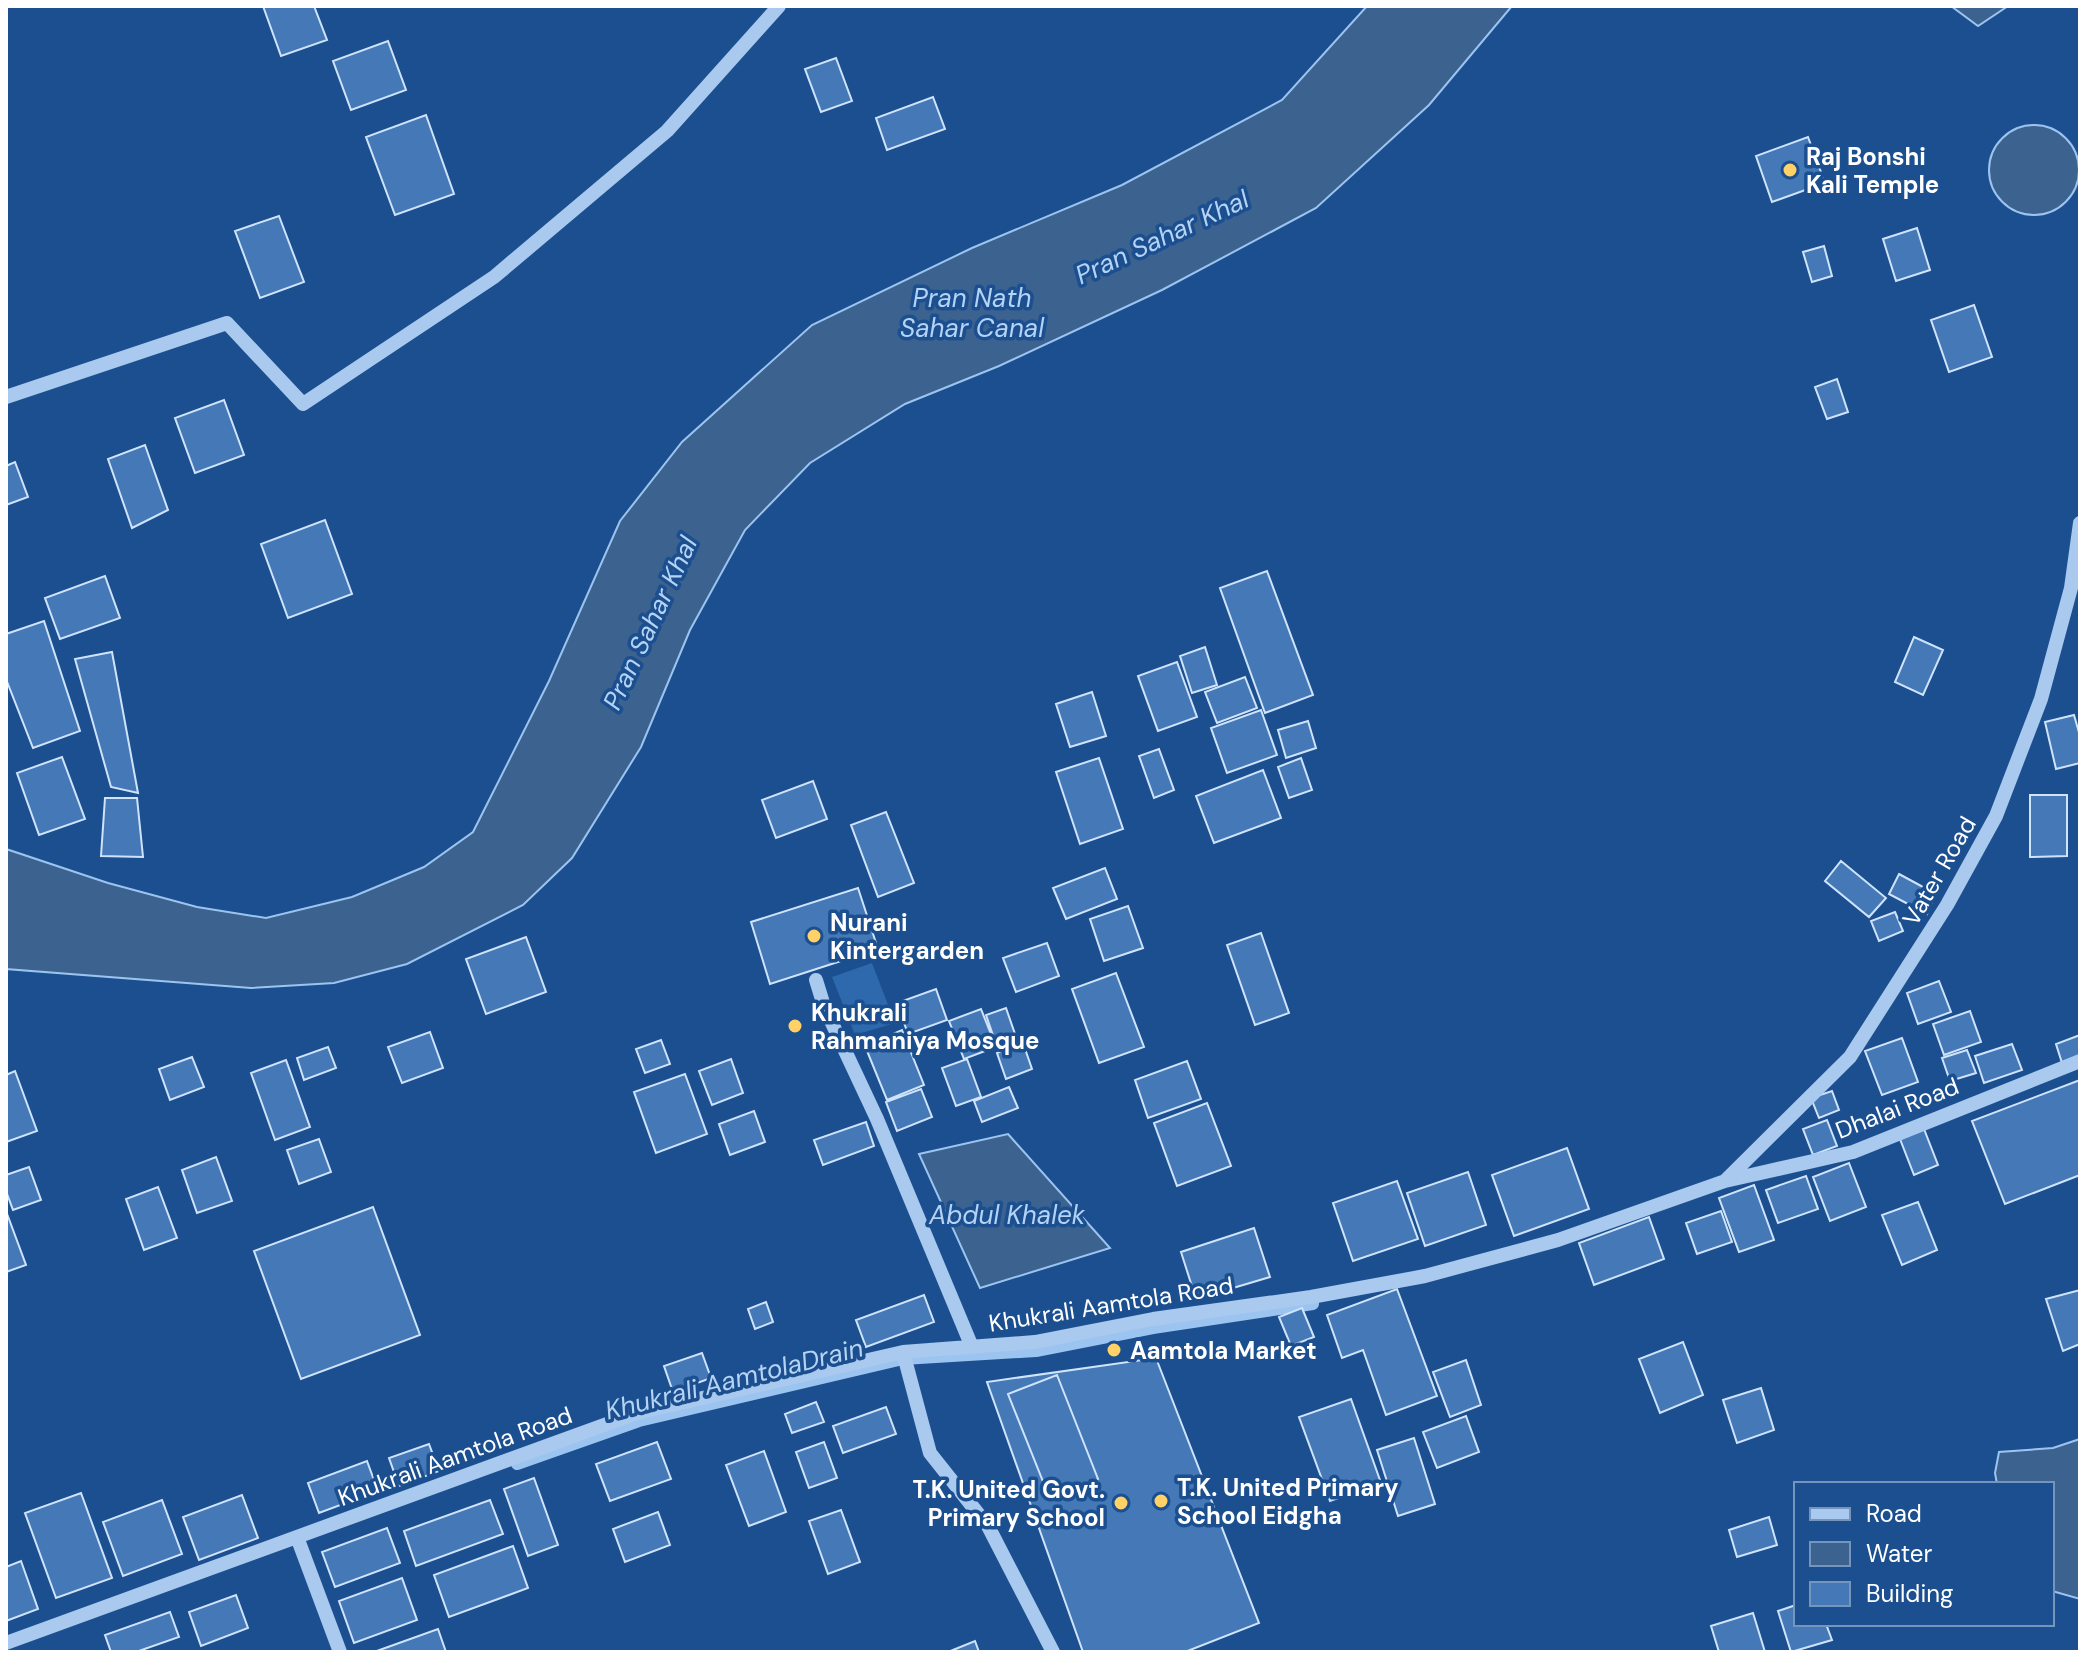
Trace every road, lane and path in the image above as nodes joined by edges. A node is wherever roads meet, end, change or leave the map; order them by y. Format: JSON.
{"nodes":[{"id":1,"x":779,"y":6,"type":"edge"},
{"id":2,"x":6,"y":397,"type":"edge"},
{"id":3,"x":2080,"y":523,"type":"edge"},
{"id":4,"x":816,"y":980,"type":"dead end"},
{"id":5,"x":2080,"y":1061,"type":"edge"},
{"id":6,"x":1725,"y":1181,"type":"junction"},
{"id":7,"x":972,"y":1347,"type":"junction"},
{"id":8,"x":903,"y":1352,"type":"junction"},
{"id":9,"x":297,"y":1537,"type":"junction"},
{"id":10,"x":6,"y":1643,"type":"edge"},
{"id":11,"x":340,"y":1652,"type":"edge"},
{"id":12,"x":1053,"y":1652,"type":"edge"}],
"edges":[{"from":1,"to":2,"type":"street"},
{"from":3,"to":6,"type":"street","name":"Vater Road"},
{"from":4,"to":7,"type":"street"},
{"from":5,"to":6,"type":"street","name":"Dhalai Road"},
{"from":6,"to":7,"type":"street","name":"Khukrali Aamtola Road"},
{"from":7,"to":8,"type":"street","name":"Khukrali Aamtola Road"},
{"from":8,"to":9,"type":"street","name":"Khukrali Aamtola Road"},
{"from":8,"to":12,"type":"street"},
{"from":9,"to":10,"type":"street","name":"Khukrali Aamtola Road"},
{"from":9,"to":11,"type":"street"}]}
